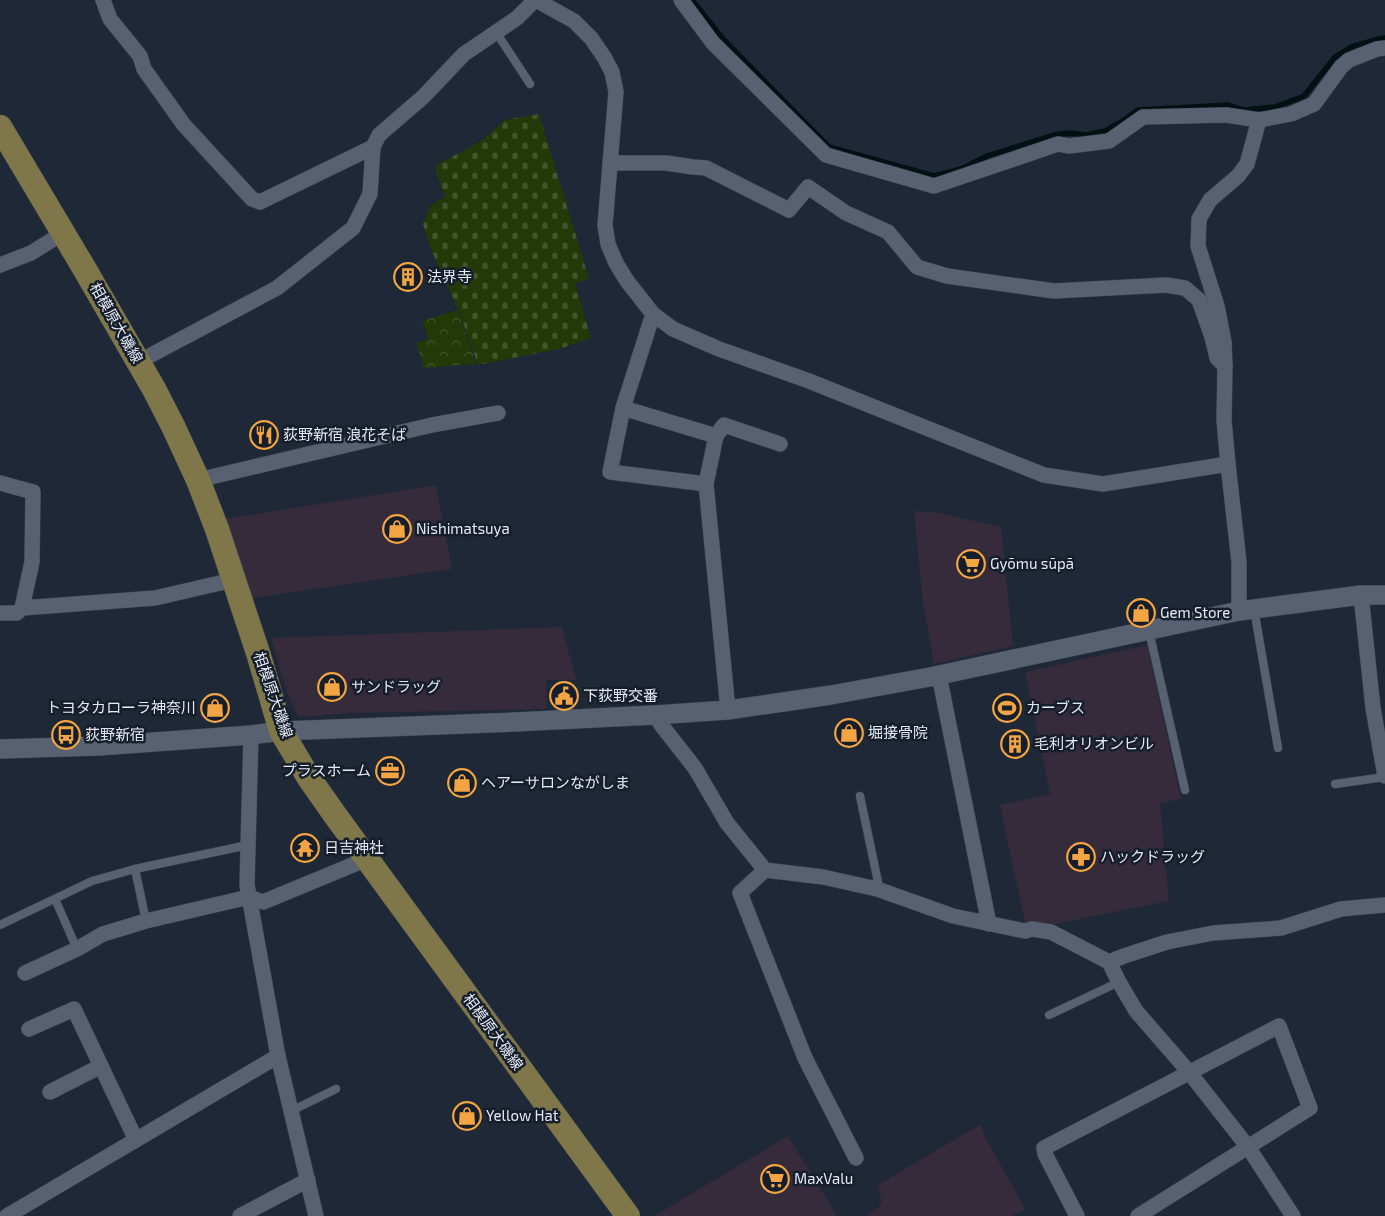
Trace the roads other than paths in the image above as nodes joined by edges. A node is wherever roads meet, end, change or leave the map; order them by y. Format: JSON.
{"nodes":[{"id":1,"x":103,"y":0,"type":"edge"},
{"id":2,"x":536,"y":0,"type":"edge"},
{"id":3,"x":681,"y":0,"type":"edge"},
{"id":4,"x":496,"y":32,"type":"junction"},
{"id":5,"x":1385,"y":48,"type":"edge"},
{"id":6,"x":530,"y":84,"type":"dead end"},
{"id":7,"x":1259,"y":120,"type":"junction"},
{"id":8,"x":0,"y":127,"type":"edge"},
{"id":9,"x":373,"y":147,"type":"junction"},
{"id":10,"x":610,"y":163,"type":"junction"},
{"id":11,"x":63,"y":233,"type":"junction"},
{"id":12,"x":0,"y":265,"type":"edge"},
{"id":13,"x":654,"y":314,"type":"junction"},
{"id":14,"x":138,"y":362,"type":"junction"},
{"id":15,"x":1225,"y":366,"type":"junction"},
{"id":16,"x":623,"y":408,"type":"junction"},
{"id":17,"x":498,"y":413,"type":"dead end"},
{"id":18,"x":716,"y":436,"type":"junction"},
{"id":19,"x":780,"y":444,"type":"dead end"},
{"id":20,"x":1228,"y":464,"type":"junction"},
{"id":21,"x":198,"y":480,"type":"junction"},
{"id":22,"x":0,"y":483,"type":"edge"},
{"id":23,"x":706,"y":484,"type":"junction"},
{"id":24,"x":233,"y":580,"type":"junction"},
{"id":25,"x":1361,"y":595,"type":"junction"},
{"id":26,"x":1385,"y":595,"type":"edge"},
{"id":27,"x":22,"y":608,"type":"junction"},
{"id":28,"x":1246,"y":609,"type":"junction"},
{"id":29,"x":0,"y":614,"type":"edge"},
{"id":30,"x":1148,"y":629,"type":"junction"},
{"id":31,"x":940,"y":675,"type":"junction"},
{"id":32,"x":728,"y":710,"type":"junction"},
{"id":33,"x":655,"y":715,"type":"junction"},
{"id":34,"x":1380,"y":718,"type":"edge"},
{"id":35,"x":281,"y":731,"type":"junction"},
{"id":36,"x":251,"y":735,"type":"junction"},
{"id":37,"x":1278,"y":748,"type":"dead end"},
{"id":38,"x":0,"y":749,"type":"edge"},
{"id":39,"x":1384,"y":771,"type":"edge"},
{"id":40,"x":1335,"y":784,"type":"dead end"},
{"id":41,"x":1185,"y":790,"type":"dead end"},
{"id":42,"x":860,"y":796,"type":"dead end"},
{"id":43,"x":248,"y":845,"type":"junction"},
{"id":44,"x":367,"y":859,"type":"junction"},
{"id":45,"x":136,"y":869,"type":"junction"},
{"id":46,"x":765,"y":870,"type":"junction"},
{"id":47,"x":877,"y":889,"type":"junction"},
{"id":48,"x":249,"y":897,"type":"junction"},
{"id":49,"x":55,"y":900,"type":"junction"},
{"id":50,"x":1385,"y":905,"type":"edge"},
{"id":51,"x":146,"y":921,"type":"junction"},
{"id":52,"x":989,"y":924,"type":"junction"},
{"id":53,"x":0,"y":925,"type":"edge"},
{"id":54,"x":77,"y":949,"type":"junction"},
{"id":55,"x":1109,"y":962,"type":"junction"},
{"id":56,"x":25,"y":973,"type":"dead end"},
{"id":57,"x":1119,"y":982,"type":"junction"},
{"id":58,"x":1049,"y":1015,"type":"dead end"},
{"id":59,"x":29,"y":1029,"type":"dead end"},
{"id":60,"x":278,"y":1056,"type":"junction"},
{"id":61,"x":101,"y":1066,"type":"junction"},
{"id":62,"x":1188,"y":1072,"type":"junction"},
{"id":63,"x":336,"y":1089,"type":"dead end"},
{"id":64,"x":50,"y":1092,"type":"dead end"},
{"id":65,"x":291,"y":1111,"type":"junction"},
{"id":66,"x":136,"y":1140,"type":"junction"},
{"id":67,"x":1248,"y":1147,"type":"junction"},
{"id":68,"x":856,"y":1158,"type":"dead end"},
{"id":69,"x":308,"y":1180,"type":"junction"},
{"id":70,"x":1074,"y":1215,"type":"edge"},
{"id":71,"x":7,"y":1216,"type":"edge"},
{"id":72,"x":240,"y":1216,"type":"edge"},
{"id":73,"x":316,"y":1216,"type":"edge"},
{"id":74,"x":628,"y":1216,"type":"edge"},
{"id":75,"x":1138,"y":1216,"type":"edge"},
{"id":76,"x":1293,"y":1216,"type":"edge"}],
"edges":[{"from":1,"to":9,"type":"street"},
{"from":2,"to":4,"type":"street"},
{"from":2,"to":10,"type":"street"},
{"from":3,"to":7,"type":"street"},
{"from":4,"to":6,"type":"lane"},
{"from":4,"to":9,"type":"street"},
{"from":5,"to":7,"type":"street"},
{"from":7,"to":15,"type":"street"},
{"from":8,"to":11,"type":"main road","name":"相模原大磯線"},
{"from":9,"to":14,"type":"street"},
{"from":10,"to":13,"type":"street"},
{"from":10,"to":15,"type":"street"},
{"from":11,"to":12,"type":"street"},
{"from":11,"to":14,"type":"main road","name":"相模原大磯線"},
{"from":13,"to":16,"type":"street"},
{"from":13,"to":20,"type":"street"},
{"from":14,"to":21,"type":"main road","name":"相模原大磯線"},
{"from":15,"to":20,"type":"street"},
{"from":16,"to":18,"type":"street"},
{"from":16,"to":23,"type":"street"},
{"from":17,"to":21,"type":"street"},
{"from":18,"to":19,"type":"street"},
{"from":18,"to":23,"type":"street"},
{"from":20,"to":28,"type":"street"},
{"from":21,"to":24,"type":"main road","name":"相模原大磯線"},
{"from":22,"to":27,"type":"street"},
{"from":23,"to":32,"type":"street"},
{"from":24,"to":27,"type":"street"},
{"from":24,"to":35,"type":"main road","name":"相模原大磯線"},
{"from":25,"to":26,"type":"street"},
{"from":25,"to":28,"type":"street"},
{"from":25,"to":34,"type":"street"},
{"from":27,"to":29,"type":"street"},
{"from":28,"to":30,"type":"street"},
{"from":28,"to":37,"type":"lane"},
{"from":30,"to":31,"type":"street"},
{"from":30,"to":41,"type":"lane"},
{"from":31,"to":32,"type":"street"},
{"from":31,"to":52,"type":"street"},
{"from":32,"to":33,"type":"street"},
{"from":33,"to":35,"type":"street"},
{"from":33,"to":46,"type":"street"},
{"from":34,"to":39,"type":"street"},
{"from":35,"to":36,"type":"street"},
{"from":35,"to":44,"type":"main road","name":"相模原大磯線"},
{"from":36,"to":38,"type":"street"},
{"from":36,"to":43,"type":"street"},
{"from":39,"to":40,"type":"lane"},
{"from":42,"to":47,"type":"lane"},
{"from":43,"to":45,"type":"lane"},
{"from":43,"to":48,"type":"street"},
{"from":44,"to":48,"type":"street"},
{"from":44,"to":74,"type":"main road","name":"相模原大磯線"},
{"from":45,"to":49,"type":"lane"},
{"from":45,"to":51,"type":"lane"},
{"from":46,"to":47,"type":"street"},
{"from":46,"to":68,"type":"street"},
{"from":47,"to":52,"type":"street"},
{"from":48,"to":51,"type":"street"},
{"from":48,"to":60,"type":"street"},
{"from":49,"to":53,"type":"lane"},
{"from":49,"to":54,"type":"lane"},
{"from":50,"to":55,"type":"street"},
{"from":51,"to":54,"type":"street"},
{"from":52,"to":55,"type":"street"},
{"from":54,"to":56,"type":"street"},
{"from":55,"to":57,"type":"street"},
{"from":57,"to":58,"type":"lane"},
{"from":57,"to":62,"type":"street"},
{"from":59,"to":61,"type":"street"},
{"from":60,"to":65,"type":"street"},
{"from":60,"to":66,"type":"street"},
{"from":61,"to":64,"type":"street"},
{"from":61,"to":66,"type":"street"},
{"from":62,"to":67,"type":"street"},
{"from":62,"to":67,"type":"street"},
{"from":62,"to":70,"type":"street"},
{"from":63,"to":65,"type":"lane"},
{"from":65,"to":69,"type":"street"},
{"from":66,"to":71,"type":"street"},
{"from":67,"to":75,"type":"street"},
{"from":67,"to":76,"type":"street"},
{"from":69,"to":72,"type":"street"},
{"from":69,"to":73,"type":"street"}]}
